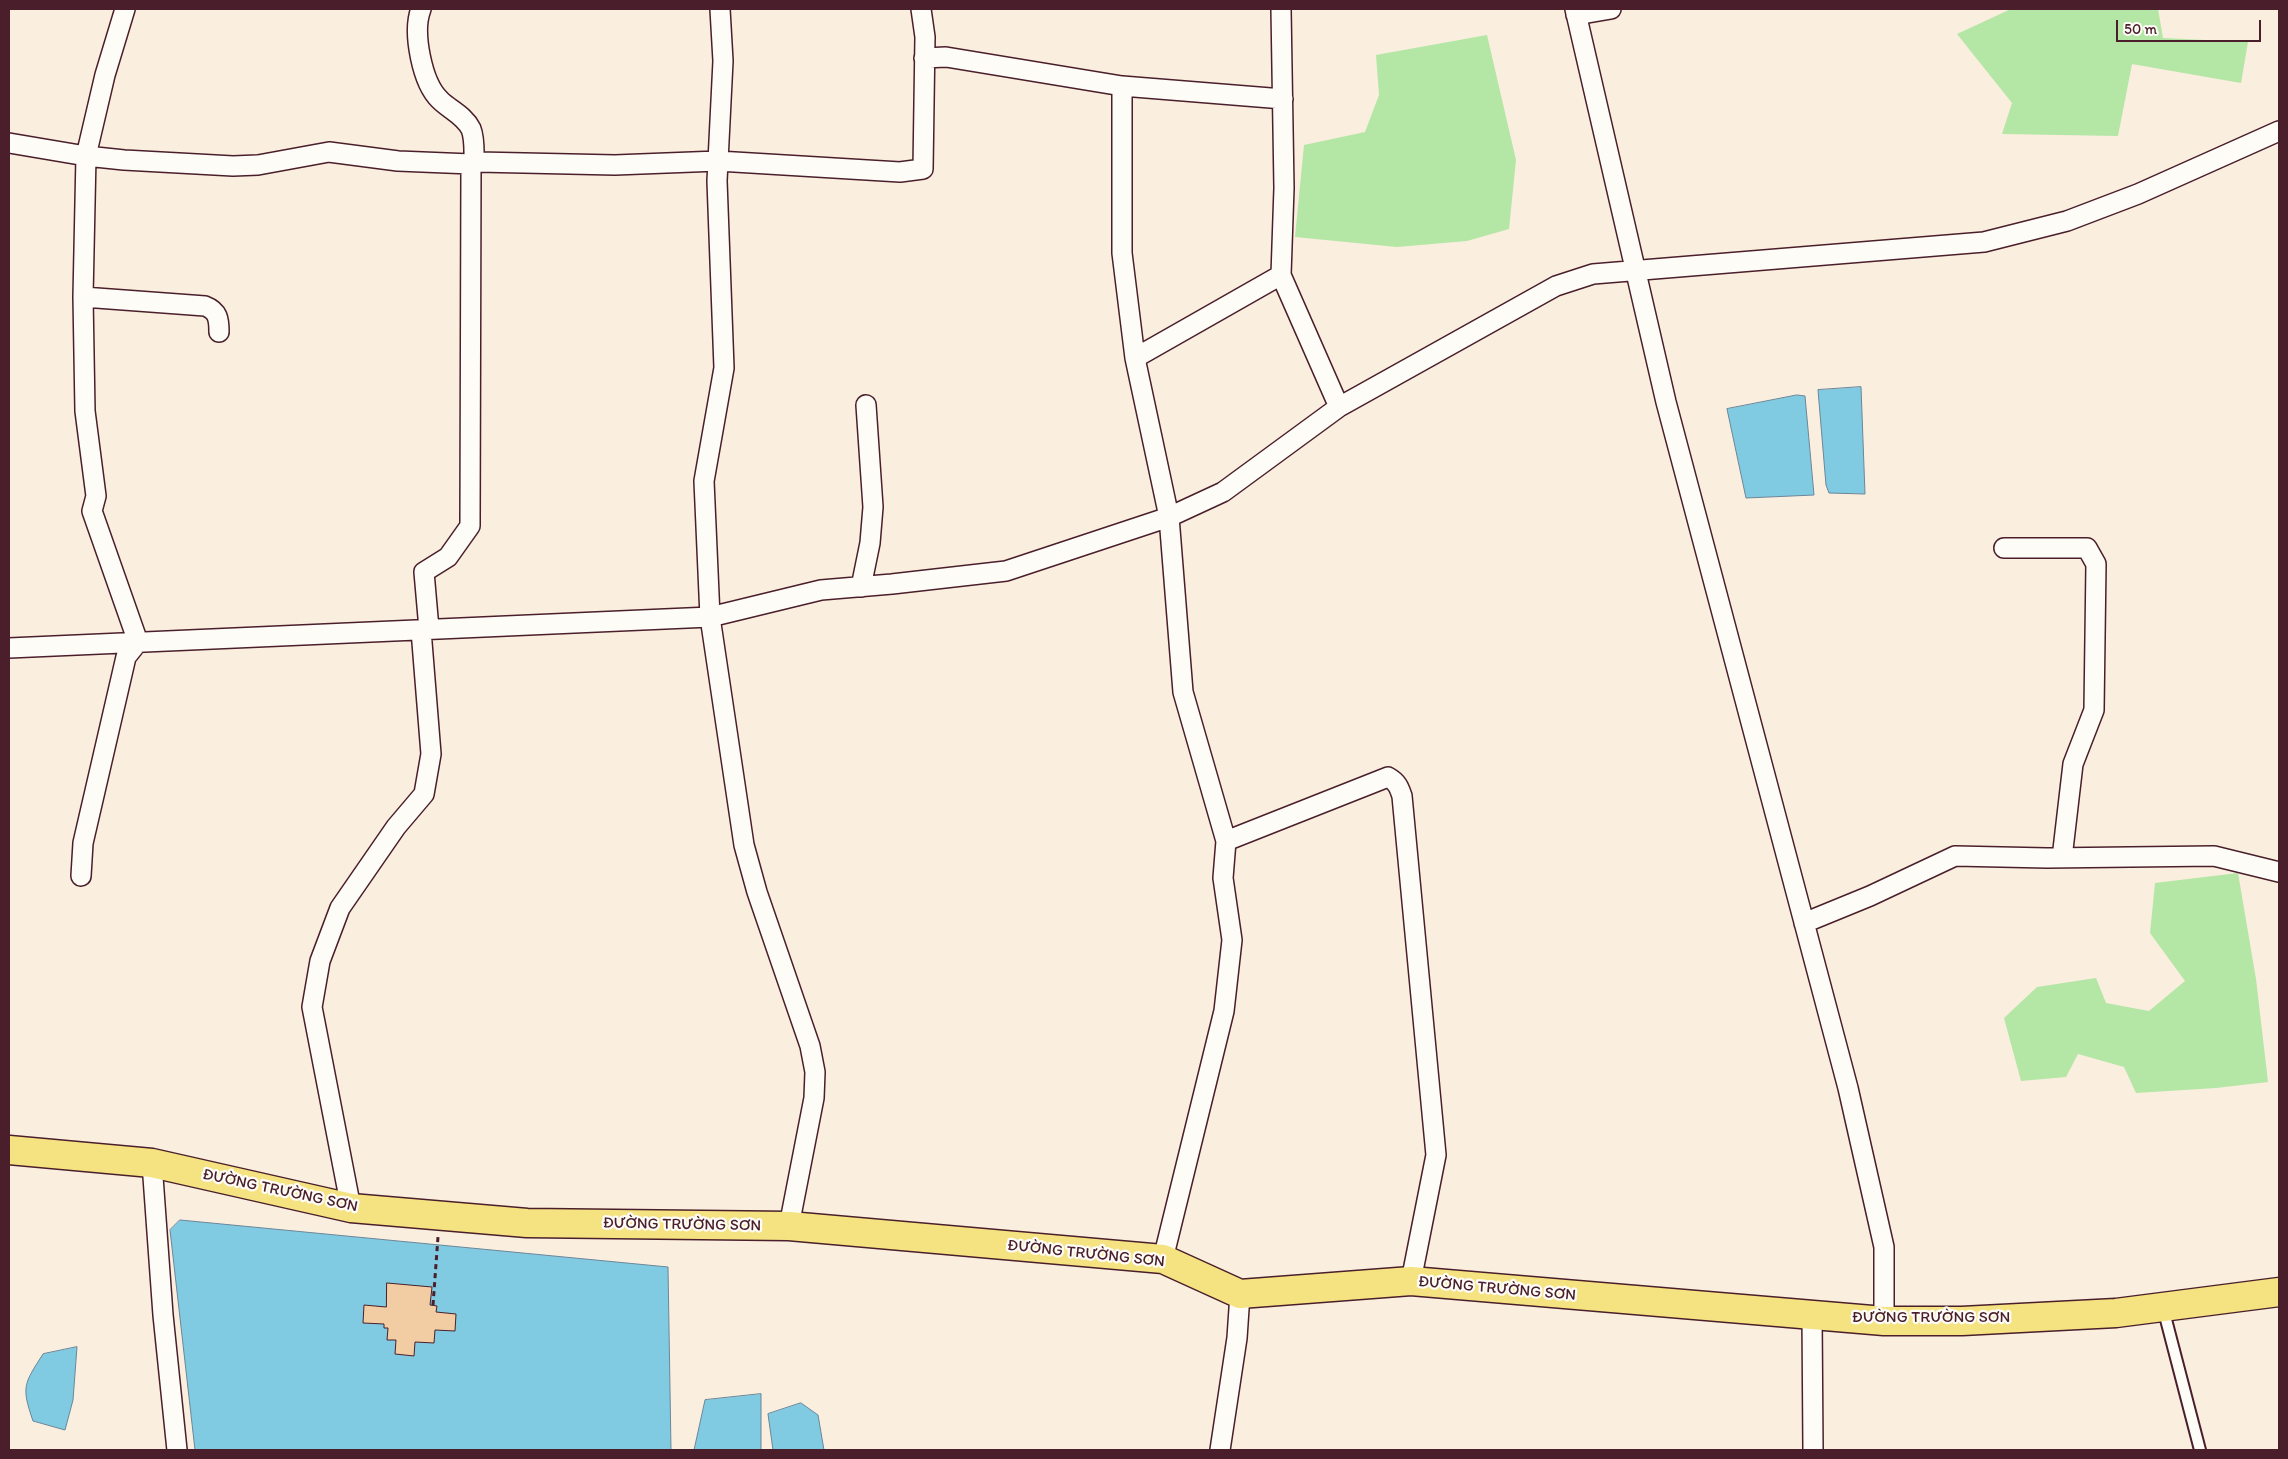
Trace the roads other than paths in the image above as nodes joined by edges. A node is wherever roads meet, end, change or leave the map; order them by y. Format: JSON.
{"nodes":[{"id":1,"x":125,"y":9,"type":"edge"},
{"id":2,"x":421,"y":9,"type":"edge"},
{"id":3,"x":720,"y":9,"type":"edge"},
{"id":4,"x":921,"y":9,"type":"edge"},
{"id":5,"x":1281,"y":9,"type":"edge"},
{"id":6,"x":1611,"y":9,"type":"edge"},
{"id":7,"x":1575,"y":12,"type":"edge"},
{"id":8,"x":924,"y":58,"type":"junction"},
{"id":9,"x":1122,"y":86,"type":"junction"},
{"id":10,"x":1282,"y":99,"type":"junction"},
{"id":11,"x":2279,"y":131,"type":"edge"},
{"id":12,"x":9,"y":143,"type":"edge"},
{"id":13,"x":86,"y":156,"type":"junction"},
{"id":14,"x":718,"y":161,"type":"junction"},
{"id":15,"x":473,"y":164,"type":"junction"},
{"id":16,"x":1635,"y":270,"type":"junction"},
{"id":17,"x":1281,"y":275,"type":"junction"},
{"id":18,"x":84,"y":297,"type":"junction"},
{"id":19,"x":219,"y":332,"type":"dead end"},
{"id":20,"x":1135,"y":358,"type":"junction"},
{"id":21,"x":866,"y":404,"type":"dead end"},
{"id":22,"x":1339,"y":407,"type":"junction"},
{"id":23,"x":1169,"y":518,"type":"junction"},
{"id":24,"x":2004,"y":548,"type":"dead end"},
{"id":25,"x":861,"y":587,"type":"junction"},
{"id":26,"x":710,"y":617,"type":"junction"},
{"id":27,"x":425,"y":630,"type":"junction"},
{"id":28,"x":138,"y":642,"type":"junction"},
{"id":29,"x":9,"y":648,"type":"edge"},
{"id":30,"x":1226,"y":841,"type":"junction"},
{"id":31,"x":2062,"y":858,"type":"junction"},
{"id":32,"x":2279,"y":872,"type":"edge"},
{"id":33,"x":81,"y":876,"type":"dead end"},
{"id":34,"x":1804,"y":923,"type":"junction"},
{"id":35,"x":9,"y":1150,"type":"edge"},
{"id":36,"x":152,"y":1163,"type":"junction"},
{"id":37,"x":351,"y":1208,"type":"junction"},
{"id":38,"x":789,"y":1226,"type":"junction"},
{"id":39,"x":1163,"y":1259,"type":"junction"},
{"id":40,"x":1410,"y":1281,"type":"junction"},
{"id":41,"x":2279,"y":1292,"type":"edge"},
{"id":42,"x":1240,"y":1294,"type":"junction"},
{"id":43,"x":2163,"y":1307,"type":"junction"},
{"id":44,"x":1812,"y":1315,"type":"junction"},
{"id":45,"x":1884,"y":1321,"type":"junction"},
{"id":46,"x":177,"y":1450,"type":"edge"},
{"id":47,"x":1220,"y":1450,"type":"edge"},
{"id":48,"x":1812,"y":1450,"type":"edge"},
{"id":49,"x":2200,"y":1450,"type":"edge"}],
"edges":[{"from":1,"to":13,"type":"street"},
{"from":2,"to":15,"type":"street"},
{"from":3,"to":14,"type":"street"},
{"from":4,"to":8,"type":"street"},
{"from":5,"to":10,"type":"street"},
{"from":6,"to":7,"type":"street"},
{"from":7,"to":16,"type":"street"},
{"from":8,"to":9,"type":"street"},
{"from":8,"to":14,"type":"street"},
{"from":9,"to":10,"type":"street"},
{"from":9,"to":20,"type":"street"},
{"from":10,"to":17,"type":"street"},
{"from":11,"to":16,"type":"street"},
{"from":12,"to":13,"type":"street"},
{"from":13,"to":15,"type":"street"},
{"from":13,"to":18,"type":"street"},
{"from":14,"to":15,"type":"street"},
{"from":14,"to":26,"type":"street"},
{"from":15,"to":27,"type":"street"},
{"from":16,"to":22,"type":"street"},
{"from":16,"to":34,"type":"street"},
{"from":17,"to":20,"type":"street"},
{"from":17,"to":22,"type":"street"},
{"from":18,"to":19,"type":"street"},
{"from":18,"to":28,"type":"street"},
{"from":20,"to":23,"type":"street"},
{"from":21,"to":25,"type":"street"},
{"from":22,"to":23,"type":"street"},
{"from":23,"to":25,"type":"street"},
{"from":23,"to":30,"type":"street"},
{"from":24,"to":31,"type":"street"},
{"from":25,"to":26,"type":"street"},
{"from":26,"to":27,"type":"street"},
{"from":26,"to":38,"type":"street"},
{"from":27,"to":28,"type":"street"},
{"from":27,"to":37,"type":"street"},
{"from":28,"to":29,"type":"street"},
{"from":28,"to":33,"type":"street"},
{"from":30,"to":39,"type":"street"},
{"from":30,"to":40,"type":"street"},
{"from":31,"to":32,"type":"street"},
{"from":31,"to":34,"type":"street"},
{"from":34,"to":45,"type":"street"},
{"from":35,"to":36,"type":"highway","name":"ĐƯỜNG TRƯỜNG SƠN"},
{"from":36,"to":37,"type":"highway","name":"ĐƯỜNG TRƯỜNG SƠN"},
{"from":36,"to":46,"type":"street"},
{"from":37,"to":38,"type":"highway","name":"ĐƯỜNG TRƯỜNG SƠN"},
{"from":38,"to":39,"type":"highway","name":"ĐƯỜNG TRƯỜNG SƠN"},
{"from":39,"to":42,"type":"highway","name":"ĐƯỜNG TRƯỜNG SƠN"},
{"from":40,"to":42,"type":"highway","name":"ĐƯỜNG TRƯỜNG SƠN"},
{"from":40,"to":44,"type":"highway","name":"ĐƯỜNG TRƯỜNG SƠN"},
{"from":41,"to":43,"type":"highway","name":"ĐƯỜNG TRƯỜNG SƠN"},
{"from":42,"to":47,"type":"street"},
{"from":43,"to":45,"type":"highway","name":"ĐƯỜNG TRƯỜNG SƠN"},
{"from":43,"to":49,"type":"lane"},
{"from":44,"to":45,"type":"highway","name":"ĐƯỜNG TRƯỜNG SƠN"},
{"from":44,"to":48,"type":"street"}]}
